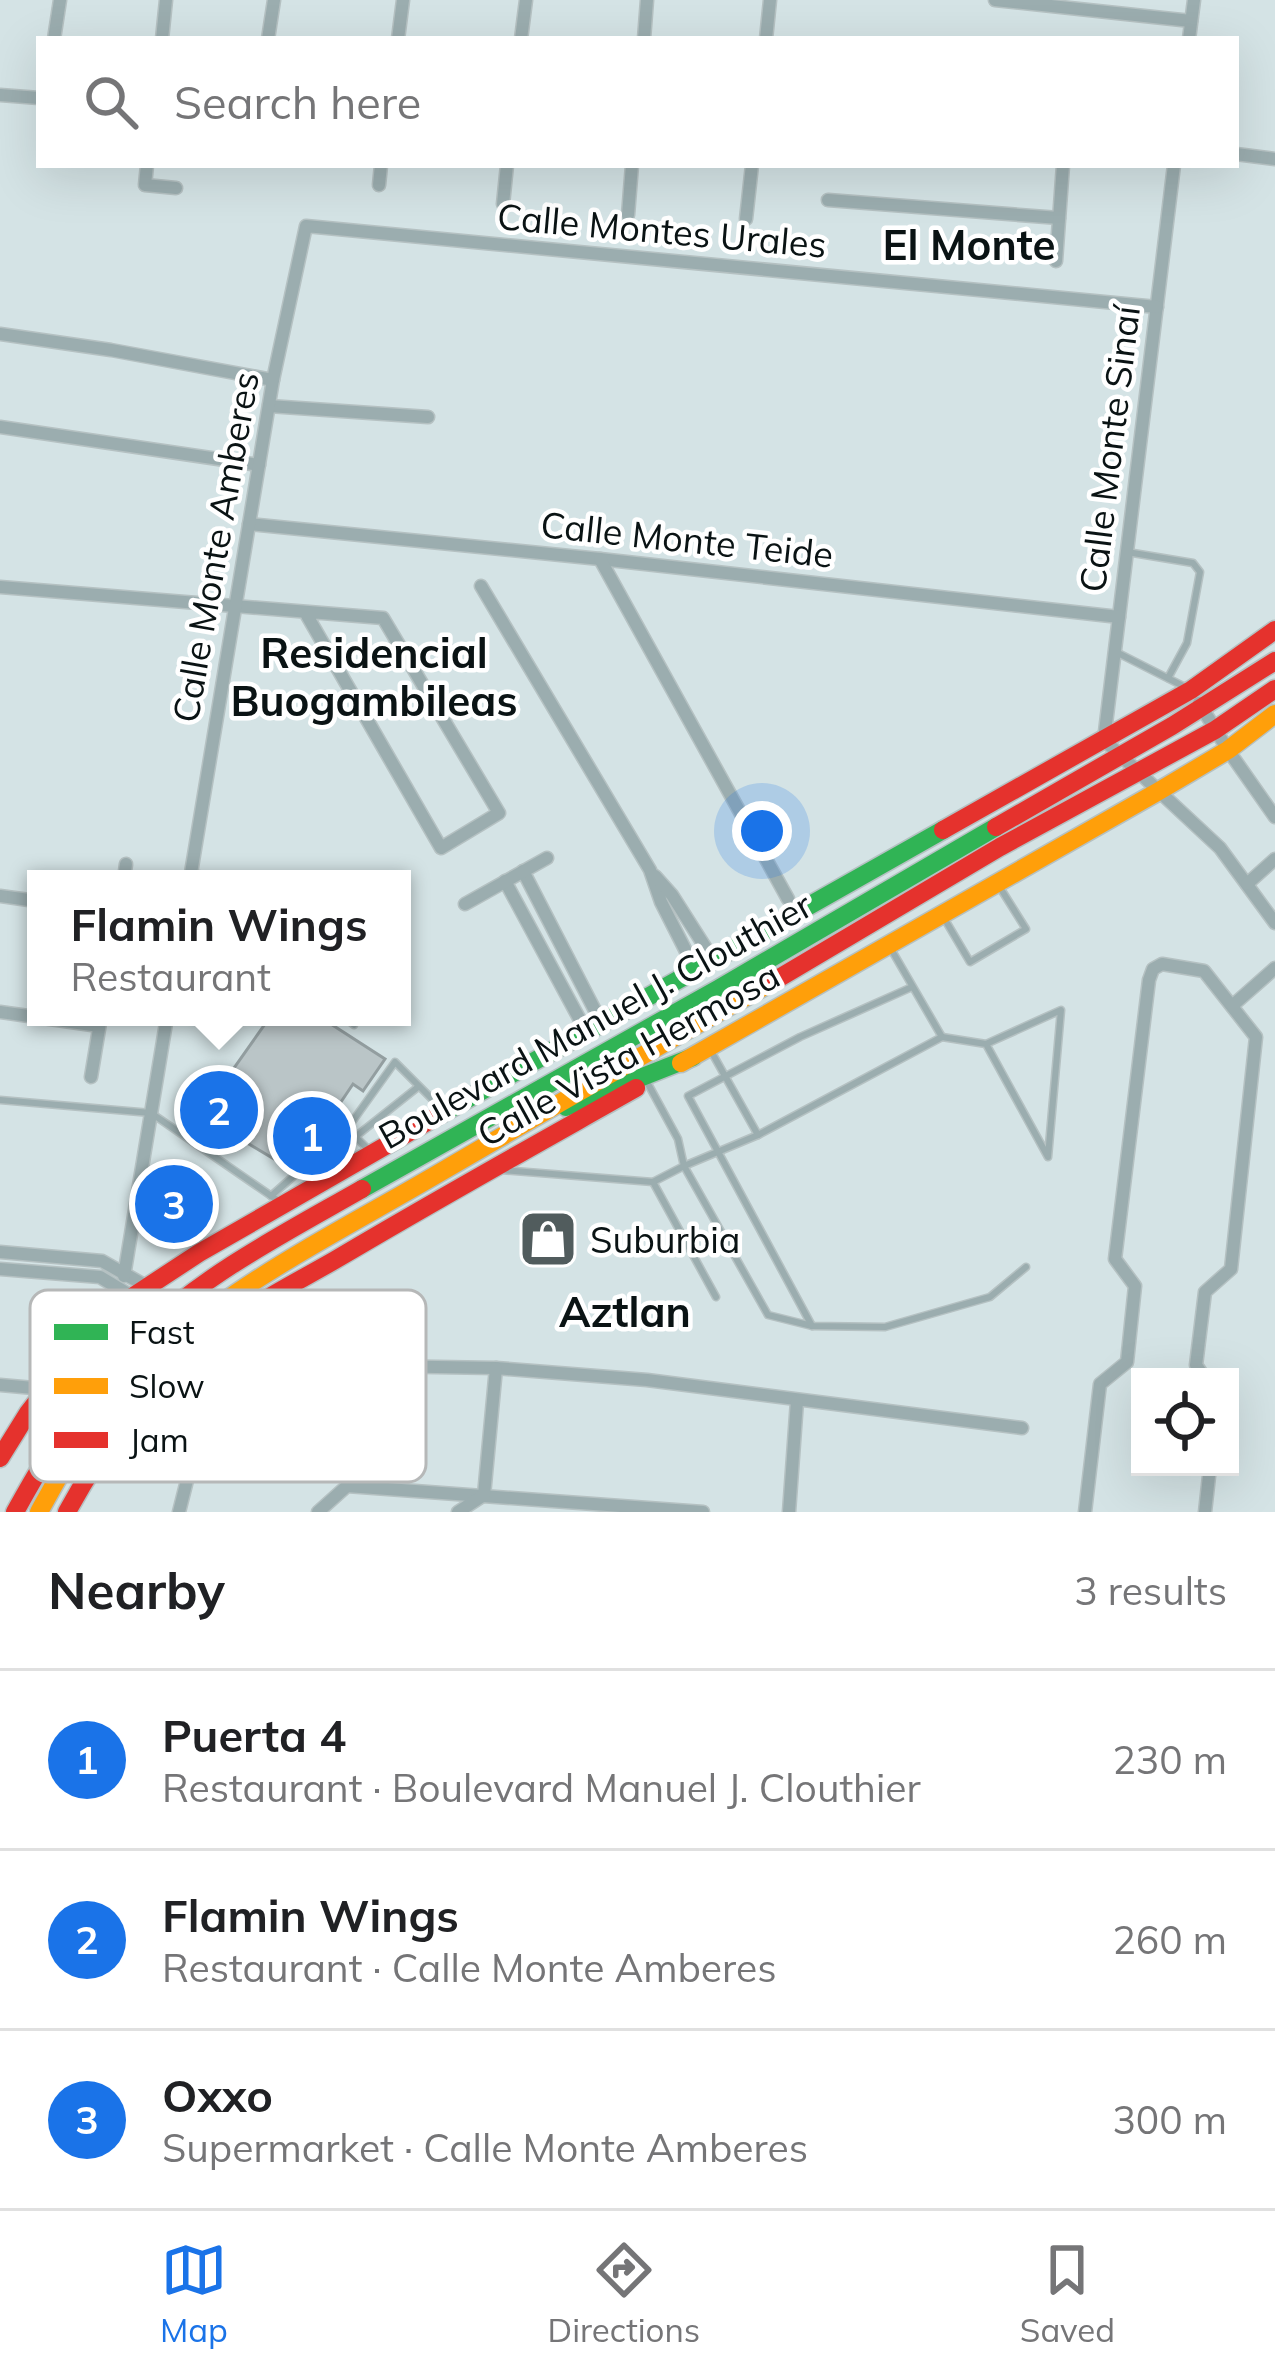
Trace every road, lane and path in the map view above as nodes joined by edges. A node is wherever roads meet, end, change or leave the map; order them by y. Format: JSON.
{"nodes":[{"id":1,"x":60,"y":0,"type":"edge"},
{"id":2,"x":166,"y":0,"type":"edge"},
{"id":3,"x":274,"y":0,"type":"edge"},
{"id":4,"x":403,"y":0,"type":"edge"},
{"id":5,"x":526,"y":0,"type":"edge"},
{"id":6,"x":647,"y":0,"type":"edge"},
{"id":7,"x":770,"y":0,"type":"edge"},
{"id":8,"x":995,"y":0,"type":"edge"},
{"id":9,"x":1194,"y":0,"type":"edge"},
{"id":10,"x":1191,"y":21,"type":"junction"},
{"id":11,"x":54,"y":36,"type":"edge"},
{"id":12,"x":162,"y":36,"type":"edge"},
{"id":13,"x":268,"y":36,"type":"edge"},
{"id":14,"x":398,"y":36,"type":"edge"},
{"id":15,"x":521,"y":36,"type":"edge"},
{"id":16,"x":644,"y":36,"type":"edge"},
{"id":17,"x":766,"y":36,"type":"edge"},
{"id":18,"x":1189,"y":36,"type":"edge"},
{"id":19,"x":0,"y":95,"type":"edge"},
{"id":20,"x":36,"y":98,"type":"edge"},
{"id":21,"x":1239,"y":154,"type":"edge"},
{"id":22,"x":1275,"y":159,"type":"edge"},
{"id":23,"x":147,"y":168,"type":"edge"},
{"id":24,"x":382,"y":168,"type":"edge"},
{"id":25,"x":507,"y":168,"type":"edge"},
{"id":26,"x":632,"y":168,"type":"edge"},
{"id":27,"x":752,"y":168,"type":"edge"},
{"id":28,"x":1063,"y":168,"type":"edge"},
{"id":29,"x":1174,"y":168,"type":"edge"},
{"id":30,"x":379,"y":185,"type":"dead end"},
{"id":31,"x":176,"y":188,"type":"dead end"},
{"id":32,"x":828,"y":200,"type":"dead end"},
{"id":33,"x":503,"y":204,"type":"dead end"},
{"id":34,"x":628,"y":215,"type":"dead end"},
{"id":35,"x":1059,"y":218,"type":"junction"},
{"id":36,"x":746,"y":219,"type":"dead end"},
{"id":37,"x":306,"y":226,"type":"joint"},
{"id":38,"x":1056,"y":261,"type":"dead end"},
{"id":39,"x":1157,"y":307,"type":"junction"},
{"id":40,"x":0,"y":334,"type":"edge"},
{"id":41,"x":273,"y":380,"type":"junction"},
{"id":42,"x":268,"y":406,"type":"junction"},
{"id":43,"x":428,"y":417,"type":"dead end"},
{"id":44,"x":0,"y":428,"type":"edge"},
{"id":45,"x":259,"y":465,"type":"junction"},
{"id":46,"x":249,"y":524,"type":"junction"},
{"id":47,"x":1127,"y":553,"type":"junction"},
{"id":48,"x":600,"y":560,"type":"junction"},
{"id":49,"x":0,"y":586,"type":"edge"},
{"id":50,"x":481,"y":586,"type":"dead end"},
{"id":51,"x":235,"y":607,"type":"junction"},
{"id":52,"x":305,"y":612,"type":"junction"},
{"id":53,"x":1119,"y":617,"type":"junction"},
{"id":54,"x":1275,"y":630,"type":"edge"},
{"id":55,"x":1115,"y":652,"type":"junction"},
{"id":56,"x":1275,"y":661,"type":"edge"},
{"id":57,"x":1168,"y":678,"type":"junction"},
{"id":58,"x":1275,"y":689,"type":"edge"},
{"id":59,"x":1191,"y":690,"type":"junction"},
{"id":60,"x":1203,"y":710,"type":"junction"},
{"id":61,"x":1275,"y":715,"type":"edge"},
{"id":62,"x":1215,"y":730,"type":"junction"},
{"id":63,"x":1104,"y":740,"type":"junction"},
{"id":64,"x":1228,"y":750,"type":"junction"},
{"id":65,"x":1120,"y":754,"type":"junction"},
{"id":66,"x":1139,"y":772,"type":"junction"},
{"id":67,"x":1159,"y":791,"type":"junction"},
{"id":68,"x":1275,"y":817,"type":"edge"},
{"id":69,"x":547,"y":858,"type":"dead end"},
{"id":70,"x":1275,"y":859,"type":"edge"},
{"id":71,"x":191,"y":870,"type":"edge"},
{"id":72,"x":650,"y":870,"type":"junction"},
{"id":73,"x":523,"y":871,"type":"junction"},
{"id":74,"x":505,"y":881,"type":"junction"},
{"id":75,"x":997,"y":883,"type":"junction"},
{"id":76,"x":1247,"y":884,"type":"junction"},
{"id":77,"x":788,"y":899,"type":"dead end"},
{"id":78,"x":464,"y":904,"type":"dead end"},
{"id":79,"x":942,"y":915,"type":"junction"},
{"id":80,"x":1275,"y":923,"type":"edge"},
{"id":81,"x":889,"y":945,"type":"junction"},
{"id":82,"x":705,"y":966,"type":"junction"},
{"id":83,"x":1275,"y":968,"type":"edge"},
{"id":84,"x":913,"y":987,"type":"junction"},
{"id":85,"x":1232,"y":1006,"type":"junction"},
{"id":86,"x":99,"y":1026,"type":"edge"},
{"id":87,"x":166,"y":1026,"type":"edge"},
{"id":88,"x":595,"y":1028,"type":"junction"},
{"id":89,"x":942,"y":1037,"type":"junction"},
{"id":90,"x":986,"y":1044,"type":"junction"},
{"id":91,"x":701,"y":1052,"type":"junction"},
{"id":92,"x":725,"y":1076,"type":"junction"},
{"id":93,"x":91,"y":1077,"type":"dead end"},
{"id":94,"x":647,"y":1082,"type":"junction"},
{"id":95,"x":420,"y":1086,"type":"junction"},
{"id":96,"x":0,"y":1100,"type":"edge"},
{"id":97,"x":446,"y":1112,"type":"junction"},
{"id":98,"x":151,"y":1114,"type":"junction"},
{"id":99,"x":533,"y":1117,"type":"junction"},
{"id":100,"x":347,"y":1129,"type":"junction"},
{"id":101,"x":758,"y":1135,"type":"junction"},
{"id":102,"x":356,"y":1137,"type":"junction"},
{"id":103,"x":718,"y":1150,"type":"junction"},
{"id":104,"x":372,"y":1154,"type":"junction"},
{"id":105,"x":684,"y":1166,"type":"junction"},
{"id":106,"x":491,"y":1170,"type":"junction"},
{"id":107,"x":653,"y":1183,"type":"junction"},
{"id":108,"x":277,"y":1200,"type":"junction"},
{"id":109,"x":0,"y":1252,"type":"edge"},
{"id":110,"x":1027,"y":1267,"type":"dead end"},
{"id":111,"x":0,"y":1269,"type":"edge"},
{"id":112,"x":125,"y":1272,"type":"junction"},
{"id":113,"x":133,"y":1290,"type":"junction"},
{"id":114,"x":198,"y":1290,"type":"edge"},
{"id":115,"x":240,"y":1290,"type":"edge"},
{"id":116,"x":285,"y":1290,"type":"edge"},
{"id":117,"x":716,"y":1297,"type":"dead end"},
{"id":118,"x":812,"y":1327,"type":"junction"},
{"id":119,"x":426,"y":1367,"type":"edge"},
{"id":120,"x":496,"y":1368,"type":"junction"},
{"id":121,"x":1198,"y":1368,"type":"edge"},
{"id":122,"x":0,"y":1385,"type":"edge"},
{"id":123,"x":30,"y":1388,"type":"edge"},
{"id":124,"x":797,"y":1401,"type":"junction"},
{"id":125,"x":30,"y":1413,"type":"edge"},
{"id":126,"x":1022,"y":1428,"type":"dead end"},
{"id":127,"x":0,"y":1458,"type":"edge"},
{"id":128,"x":1209,"y":1476,"type":"edge"},
{"id":129,"x":31,"y":1482,"type":"edge"},
{"id":130,"x":56,"y":1482,"type":"edge"},
{"id":131,"x":86,"y":1482,"type":"edge"},
{"id":132,"x":186,"y":1482,"type":"edge"},
{"id":133,"x":484,"y":1495,"type":"junction"},
{"id":134,"x":15,"y":1512,"type":"edge"},
{"id":135,"x":39,"y":1512,"type":"edge"},
{"id":136,"x":67,"y":1512,"type":"edge"},
{"id":137,"x":178,"y":1512,"type":"edge"},
{"id":138,"x":319,"y":1512,"type":"edge"},
{"id":139,"x":458,"y":1512,"type":"edge"},
{"id":140,"x":703,"y":1512,"type":"edge"},
{"id":141,"x":789,"y":1512,"type":"edge"},
{"id":142,"x":1085,"y":1512,"type":"edge"},
{"id":143,"x":1205,"y":1512,"type":"edge"}],
"edges":[{"from":1,"to":11,"type":"street"},
{"from":2,"to":12,"type":"street"},
{"from":3,"to":13,"type":"street"},
{"from":4,"to":14,"type":"street"},
{"from":5,"to":15,"type":"street"},
{"from":6,"to":16,"type":"street"},
{"from":7,"to":17,"type":"street"},
{"from":8,"to":10,"type":"street"},
{"from":9,"to":10,"type":"street"},
{"from":10,"to":18,"type":"street"},
{"from":19,"to":20,"type":"street"},
{"from":21,"to":22,"type":"street"},
{"from":23,"to":31,"type":"street"},
{"from":24,"to":30,"type":"street"},
{"from":25,"to":33,"type":"street"},
{"from":26,"to":34,"type":"street"},
{"from":27,"to":36,"type":"street"},
{"from":28,"to":35,"type":"street"},
{"from":29,"to":39,"type":"street","name":"Calle Monte Sinaí"},
{"from":32,"to":35,"type":"street"},
{"from":35,"to":38,"type":"street"},
{"from":37,"to":39,"type":"street","name":"Calle Montes Urales"},
{"from":37,"to":41,"type":"street","name":"Calle Monte Amberes"},
{"from":39,"to":47,"type":"street","name":"Calle Monte Sinaí"},
{"from":40,"to":41,"type":"street"},
{"from":41,"to":42,"type":"street","name":"Calle Monte Amberes"},
{"from":42,"to":43,"type":"street"},
{"from":42,"to":45,"type":"street","name":"Calle Monte Amberes"},
{"from":44,"to":45,"type":"street"},
{"from":45,"to":46,"type":"street","name":"Calle Monte Amberes"},
{"from":46,"to":48,"type":"street","name":"Calle Monte Teide"},
{"from":46,"to":51,"type":"street","name":"Calle Monte Amberes"},
{"from":47,"to":53,"type":"street","name":"Calle Monte Sinaí"},
{"from":47,"to":57,"type":"lane"},
{"from":48,"to":53,"type":"street","name":"Calle Monte Teide"},
{"from":48,"to":77,"type":"street"},
{"from":49,"to":51,"type":"street"},
{"from":50,"to":72,"type":"street"},
{"from":51,"to":52,"type":"street"},
{"from":51,"to":71,"type":"street","name":"Calle Monte Amberes"},
{"from":52,"to":52,"type":"street"},
{"from":53,"to":55,"type":"street","name":"Calle Monte Sinaí"},
{"from":54,"to":59,"type":"main road"},
{"from":55,"to":57,"type":"lane"},
{"from":55,"to":63,"type":"street","name":"Calle Monte Sinaí"},
{"from":56,"to":60,"type":"main road","name":"Boulevard Manuel J. Clouthier"},
{"from":57,"to":59,"type":"lane"},
{"from":58,"to":62,"type":"main road","name":"Boulevard Manuel J. Clouthier"},
{"from":59,"to":60,"type":"street"},
{"from":59,"to":63,"type":"main road"},
{"from":60,"to":62,"type":"street"},
{"from":60,"to":65,"type":"main road","name":"Boulevard Manuel J. Clouthier"},
{"from":61,"to":64,"type":"main road","name":"Calle Vista Hermosa"},
{"from":62,"to":64,"type":"street"},
{"from":62,"to":66,"type":"main road","name":"Boulevard Manuel J. Clouthier"},
{"from":63,"to":65,"type":"street"},
{"from":63,"to":82,"type":"main road"},
{"from":64,"to":67,"type":"main road","name":"Calle Vista Hermosa"},
{"from":64,"to":68,"type":"street"},
{"from":65,"to":66,"type":"street"},
{"from":65,"to":114,"type":"main road","name":"Boulevard Manuel J. Clouthier"},
{"from":66,"to":67,"type":"street"},
{"from":66,"to":99,"type":"main road","name":"Boulevard Manuel J. Clouthier"},
{"from":67,"to":75,"type":"main road","name":"Calle Vista Hermosa"},
{"from":67,"to":76,"type":"street"},
{"from":69,"to":73,"type":"street"},
{"from":70,"to":76,"type":"street"},
{"from":72,"to":82,"type":"street"},
{"from":72,"to":82,"type":"street"},
{"from":73,"to":74,"type":"street"},
{"from":73,"to":88,"type":"street"},
{"from":74,"to":78,"type":"street"},
{"from":74,"to":88,"type":"street"},
{"from":75,"to":79,"type":"main road","name":"Calle Vista Hermosa"},
{"from":75,"to":79,"type":"lane"},
{"from":76,"to":80,"type":"street"},
{"from":79,"to":81,"type":"main road","name":"Calle Vista Hermosa"},
{"from":81,"to":84,"type":"lane"},
{"from":81,"to":91,"type":"main road","name":"Calle Vista Hermosa"},
{"from":82,"to":88,"type":"main road"},
{"from":83,"to":85,"type":"street"},
{"from":84,"to":89,"type":"lane"},
{"from":84,"to":92,"type":"lane"},
{"from":85,"to":121,"type":"street"},
{"from":85,"to":142,"type":"street"},
{"from":86,"to":93,"type":"street"},
{"from":87,"to":98,"type":"street"},
{"from":88,"to":97,"type":"main road"},
{"from":89,"to":90,"type":"lane"},
{"from":89,"to":101,"type":"lane"},
{"from":90,"to":90,"type":"lane"},
{"from":91,"to":92,"type":"lane"},
{"from":91,"to":94,"type":"main road","name":"Calle Vista Hermosa"},
{"from":91,"to":99,"type":"main road"},
{"from":92,"to":101,"type":"lane"},
{"from":92,"to":103,"type":"lane"},
{"from":94,"to":105,"type":"lane"},
{"from":94,"to":106,"type":"main road","name":"Calle Vista Hermosa"},
{"from":95,"to":97,"type":"lane"},
{"from":95,"to":100,"type":"lane"},
{"from":95,"to":102,"type":"lane"},
{"from":96,"to":98,"type":"lane"},
{"from":97,"to":104,"type":"main road"},
{"from":98,"to":108,"type":"lane"},
{"from":98,"to":112,"type":"street"},
{"from":99,"to":115,"type":"main road","name":"Boulevard Manuel J. Clouthier"},
{"from":100,"to":102,"type":"lane"},
{"from":100,"to":108,"type":"lane"},
{"from":101,"to":103,"type":"lane"},
{"from":102,"to":104,"type":"lane"},
{"from":103,"to":105,"type":"lane"},
{"from":103,"to":118,"type":"lane"},
{"from":104,"to":108,"type":"main road"},
{"from":105,"to":107,"type":"lane"},
{"from":105,"to":118,"type":"lane"},
{"from":106,"to":107,"type":"lane"},
{"from":106,"to":116,"type":"main road","name":"Calle Vista Hermosa"},
{"from":107,"to":117,"type":"lane"},
{"from":108,"to":113,"type":"main road"},
{"from":109,"to":112,"type":"street"},
{"from":110,"to":118,"type":"lane"},
{"from":111,"to":113,"type":"street"},
{"from":112,"to":113,"type":"street"},
{"from":112,"to":113,"type":"street"},
{"from":119,"to":120,"type":"street"},
{"from":120,"to":124,"type":"street"},
{"from":120,"to":133,"type":"street"},
{"from":122,"to":123,"type":"street"},
{"from":124,"to":126,"type":"street"},
{"from":124,"to":141,"type":"street"},
{"from":125,"to":127,"type":"main road"},
{"from":128,"to":143,"type":"street"},
{"from":129,"to":134,"type":"main road","name":"Boulevard Manuel J. Clouthier"},
{"from":130,"to":135,"type":"main road","name":"Boulevard Manuel J. Clouthier"},
{"from":131,"to":136,"type":"main road","name":"Calle Vista Hermosa"},
{"from":132,"to":137,"type":"street"},
{"from":133,"to":138,"type":"street"},
{"from":133,"to":139,"type":"street"},
{"from":133,"to":140,"type":"street"}]}
